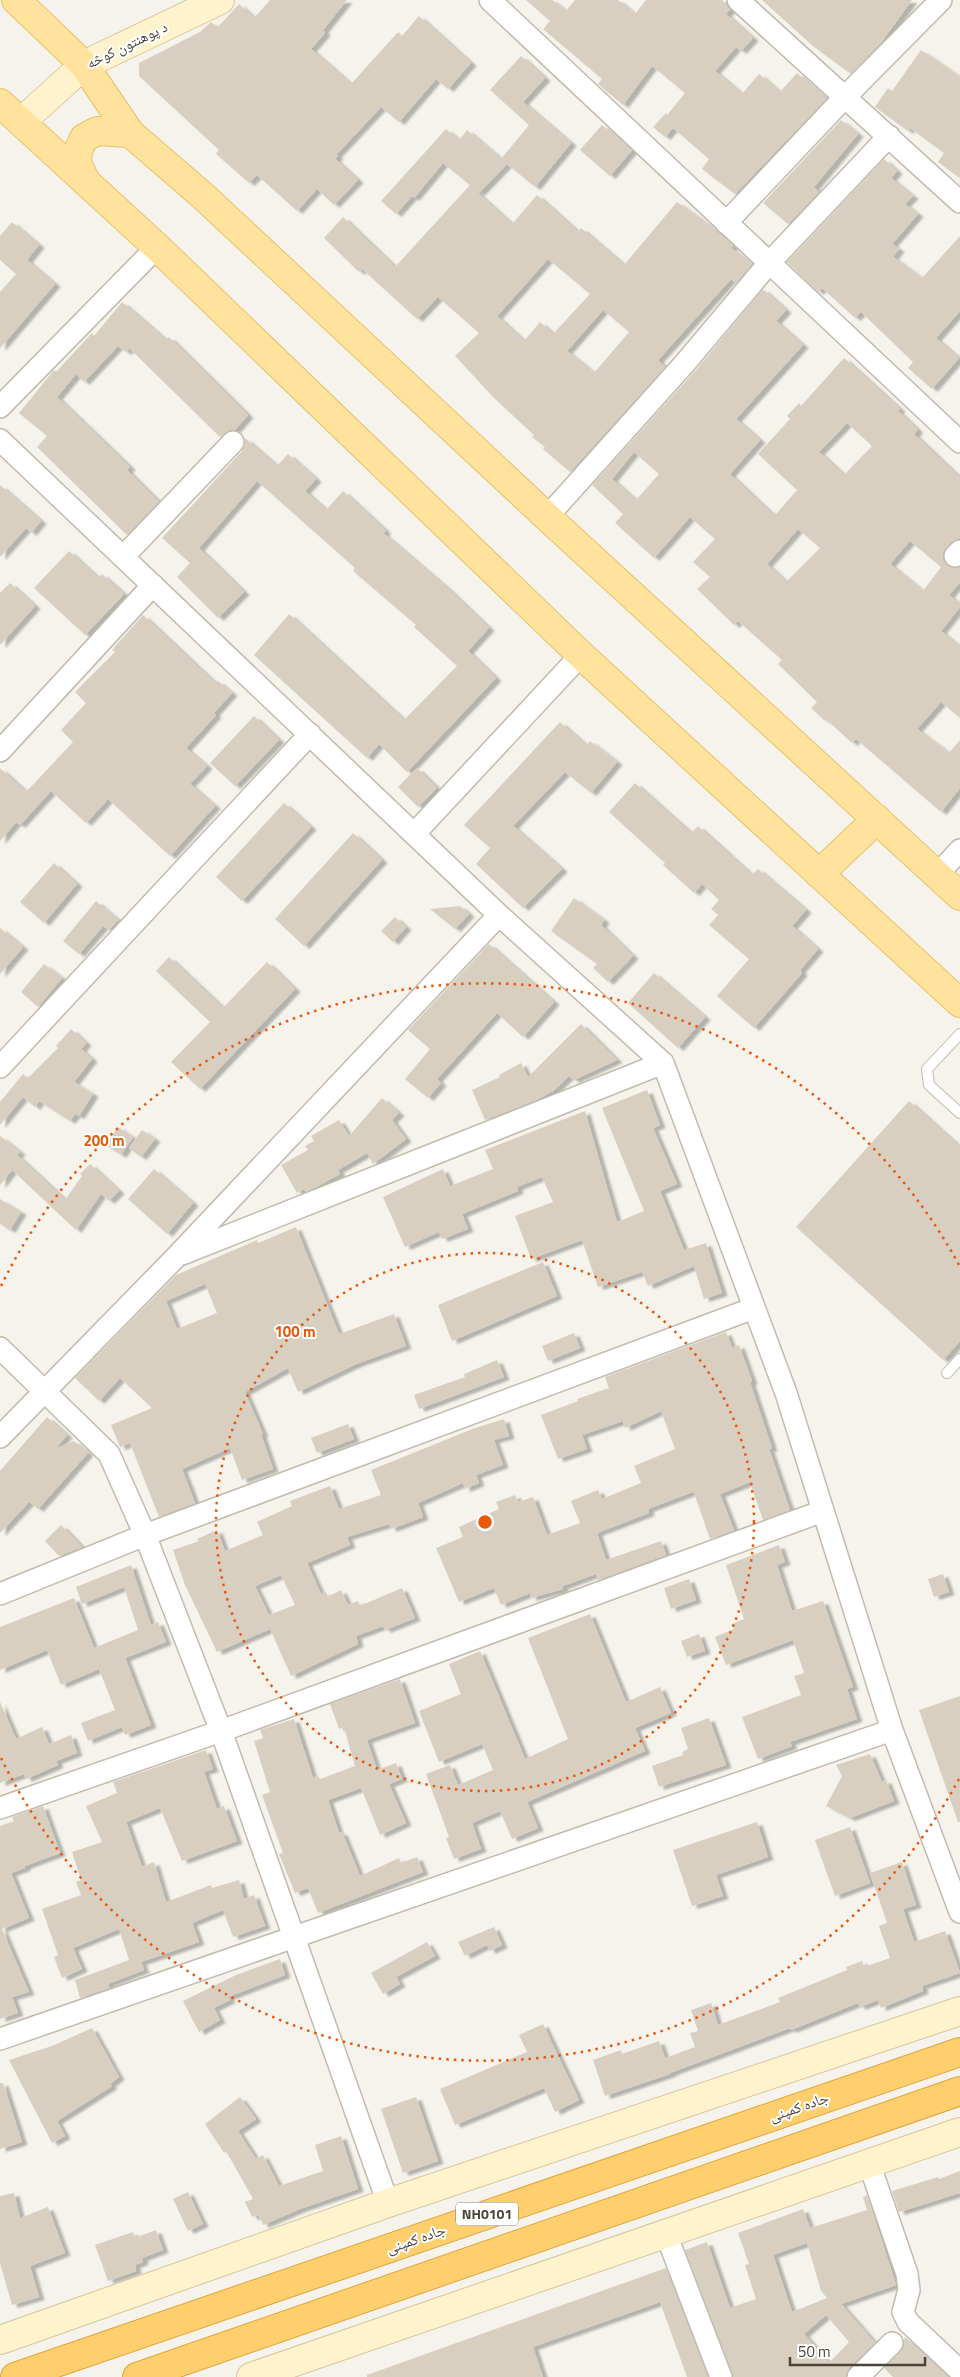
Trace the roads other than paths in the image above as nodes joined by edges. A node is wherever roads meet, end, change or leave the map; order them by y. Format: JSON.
{"nodes":[{"id":1,"x":16,"y":0,"type":"edge"},
{"id":2,"x":220,"y":0,"type":"edge"},
{"id":3,"x":490,"y":0,"type":"edge"},
{"id":4,"x":738,"y":0,"type":"edge"},
{"id":5,"x":942,"y":0,"type":"edge"},
{"id":6,"x":84,"y":65,"type":"junction"},
{"id":7,"x":844,"y":98,"type":"junction"},
{"id":8,"x":0,"y":103,"type":"edge"},
{"id":9,"x":21,"y":122,"type":"junction"},
{"id":10,"x":130,"y":133,"type":"junction"},
{"id":11,"x":889,"y":136,"type":"junction"},
{"id":12,"x":86,"y":182,"type":"junction"},
{"id":13,"x":960,"y":202,"type":"edge"},
{"id":14,"x":726,"y":223,"type":"junction"},
{"id":15,"x":157,"y":248,"type":"junction"},
{"id":16,"x":770,"y":262,"type":"junction"},
{"id":17,"x":0,"y":408,"type":"edge"},
{"id":18,"x":0,"y":440,"type":"edge"},
{"id":19,"x":233,"y":442,"type":"dead end"},
{"id":20,"x":960,"y":442,"type":"edge"},
{"id":21,"x":547,"y":517,"type":"junction"},
{"id":22,"x":123,"y":557,"type":"junction"},
{"id":23,"x":153,"y":585,"type":"junction"},
{"id":24,"x":581,"y":654,"type":"junction"},
{"id":25,"x":310,"y":734,"type":"junction"},
{"id":26,"x":0,"y":751,"type":"edge"},
{"id":27,"x":877,"y":819,"type":"junction"},
{"id":28,"x":415,"y":833,"type":"junction"},
{"id":29,"x":960,"y":850,"type":"edge"},
{"id":30,"x":819,"y":874,"type":"junction"},
{"id":31,"x":937,"y":875,"type":"junction"},
{"id":32,"x":960,"y":896,"type":"edge"},
{"id":33,"x":499,"y":915,"type":"junction"},
{"id":34,"x":960,"y":1003,"type":"edge"},
{"id":35,"x":960,"y":1034,"type":"edge"},
{"id":36,"x":663,"y":1063,"type":"junction"},
{"id":37,"x":0,"y":1067,"type":"edge"},
{"id":38,"x":960,"y":1113,"type":"edge"},
{"id":39,"x":176,"y":1257,"type":"junction"},
{"id":40,"x":754,"y":1308,"type":"junction"},
{"id":41,"x":0,"y":1348,"type":"edge"},
{"id":42,"x":960,"y":1359,"type":"edge"},
{"id":43,"x":947,"y":1373,"type":"dead end"},
{"id":44,"x":44,"y":1390,"type":"junction"},
{"id":45,"x":0,"y":1437,"type":"edge"},
{"id":46,"x":823,"y":1511,"type":"junction"},
{"id":47,"x":145,"y":1535,"type":"junction"},
{"id":48,"x":0,"y":1594,"type":"edge"},
{"id":49,"x":892,"y":1730,"type":"junction"},
{"id":50,"x":221,"y":1731,"type":"junction"},
{"id":51,"x":0,"y":1808,"type":"edge"},
{"id":52,"x":960,"y":1912,"type":"edge"},
{"id":53,"x":293,"y":1937,"type":"junction"},
{"id":54,"x":960,"y":2011,"type":"edge"},
{"id":55,"x":0,"y":2039,"type":"edge"},
{"id":56,"x":960,"y":2052,"type":"edge"},
{"id":57,"x":960,"y":2091,"type":"edge"},
{"id":58,"x":960,"y":2132,"type":"edge"},
{"id":59,"x":869,"y":2163,"type":"junction"},
{"id":60,"x":388,"y":2203,"type":"junction"},
{"id":61,"x":666,"y":2234,"type":"junction"},
{"id":62,"x":0,"y":2340,"type":"edge"},
{"id":63,"x":892,"y":2343,"type":"dead end"},
{"id":64,"x":960,"y":2371,"type":"edge"},
{"id":65,"x":14,"y":2377,"type":"edge"},
{"id":66,"x":137,"y":2377,"type":"edge"},
{"id":67,"x":251,"y":2377,"type":"edge"},
{"id":68,"x":721,"y":2377,"type":"edge"},
{"id":69,"x":858,"y":2377,"type":"edge"}],
"edges":[{"from":1,"to":6,"type":"main road"},
{"from":2,"to":6,"type":"street","name":"د پوهنتون کوڅه"},
{"from":3,"to":14,"type":"street"},
{"from":4,"to":7,"type":"street"},
{"from":5,"to":7,"type":"street"},
{"from":6,"to":9,"type":"street","name":"د پوهنتون کوڅه"},
{"from":6,"to":10,"type":"main road"},
{"from":7,"to":11,"type":"street"},
{"from":7,"to":14,"type":"street"},
{"from":8,"to":9,"type":"main road"},
{"from":9,"to":12,"type":"main road"},
{"from":10,"to":12,"type":"main road"},
{"from":10,"to":21,"type":"main road"},
{"from":11,"to":13,"type":"street"},
{"from":11,"to":16,"type":"street"},
{"from":12,"to":15,"type":"main road"},
{"from":14,"to":16,"type":"street"},
{"from":15,"to":17,"type":"street"},
{"from":15,"to":24,"type":"main road"},
{"from":16,"to":20,"type":"street"},
{"from":16,"to":21,"type":"street"},
{"from":18,"to":22,"type":"street"},
{"from":19,"to":22,"type":"street"},
{"from":21,"to":27,"type":"main road"},
{"from":22,"to":23,"type":"street"},
{"from":23,"to":25,"type":"street"},
{"from":23,"to":26,"type":"street"},
{"from":24,"to":28,"type":"street"},
{"from":24,"to":30,"type":"main road"},
{"from":25,"to":28,"type":"street"},
{"from":25,"to":37,"type":"street"},
{"from":27,"to":30,"type":"main road"},
{"from":27,"to":31,"type":"main road"},
{"from":28,"to":33,"type":"street"},
{"from":29,"to":31,"type":"street"},
{"from":30,"to":34,"type":"main road"},
{"from":31,"to":32,"type":"main road"},
{"from":33,"to":36,"type":"street"},
{"from":33,"to":39,"type":"street"},
{"from":35,"to":38,"type":"lane"},
{"from":36,"to":39,"type":"street"},
{"from":36,"to":40,"type":"street"},
{"from":39,"to":44,"type":"street"},
{"from":40,"to":46,"type":"street"},
{"from":40,"to":47,"type":"street"},
{"from":41,"to":44,"type":"street"},
{"from":42,"to":43,"type":"lane"},
{"from":44,"to":45,"type":"street"},
{"from":44,"to":47,"type":"street"},
{"from":46,"to":49,"type":"street"},
{"from":46,"to":50,"type":"street"},
{"from":47,"to":48,"type":"street"},
{"from":47,"to":50,"type":"street"},
{"from":49,"to":52,"type":"street"},
{"from":49,"to":53,"type":"street"},
{"from":50,"to":51,"type":"street"},
{"from":50,"to":53,"type":"street"},
{"from":53,"to":55,"type":"street"},
{"from":53,"to":60,"type":"street"},
{"from":54,"to":60,"type":"street"},
{"from":56,"to":65,"type":"highway","name":"جاده کمپنی","number":"NH0101"},
{"from":57,"to":66,"type":"highway","number":"NH0101"},
{"from":58,"to":59,"type":"street"},
{"from":59,"to":61,"type":"street"},
{"from":59,"to":64,"type":"street"},
{"from":60,"to":62,"type":"street"},
{"from":61,"to":67,"type":"street"},
{"from":61,"to":68,"type":"street"},
{"from":63,"to":69,"type":"street"}]}
